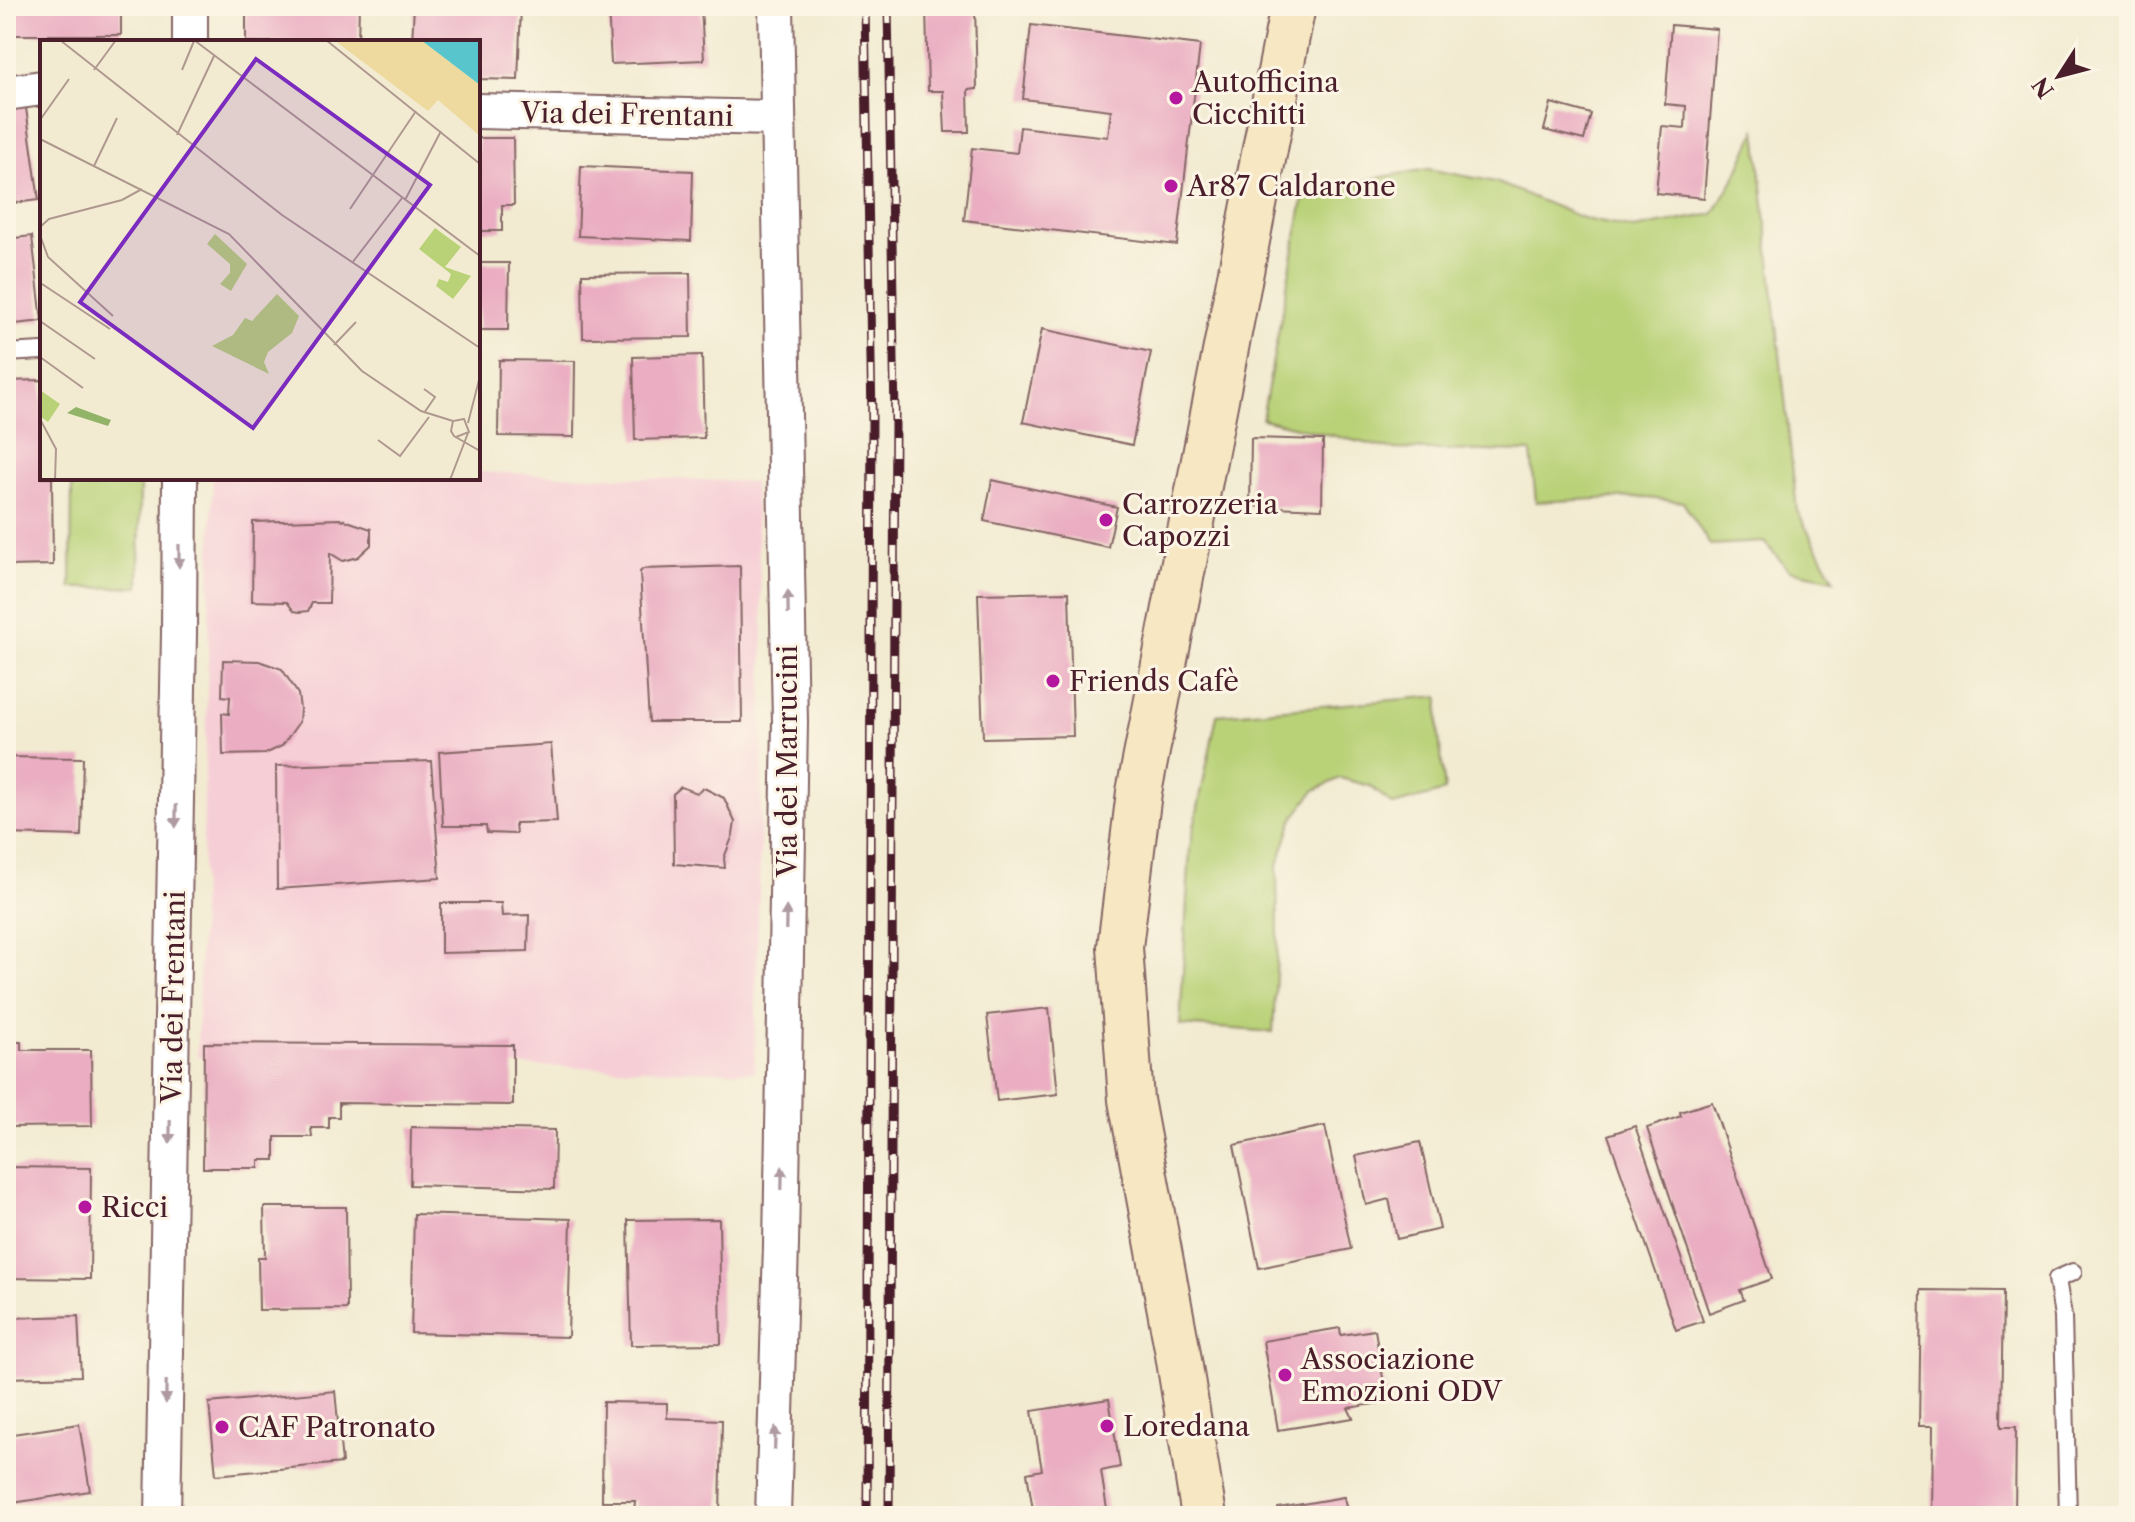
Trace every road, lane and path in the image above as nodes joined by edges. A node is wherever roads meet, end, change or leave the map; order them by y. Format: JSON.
{"nodes":[{"id":1,"x":190,"y":6,"type":"edge"},
{"id":2,"x":776,"y":6,"type":"edge"},
{"id":3,"x":1293,"y":6,"type":"edge"},
{"id":4,"x":190,"y":40,"type":"edge"},
{"id":5,"x":40,"y":88,"type":"edge"},
{"id":6,"x":6,"y":93,"type":"edge"},
{"id":7,"x":480,"y":111,"type":"edge"},
{"id":8,"x":777,"y":118,"type":"junction"},
{"id":9,"x":40,"y":351,"type":"edge"},
{"id":10,"x":6,"y":353,"type":"edge"},
{"id":11,"x":180,"y":480,"type":"edge"},
{"id":12,"x":2073,"y":1272,"type":"dead end"},
{"id":13,"x":163,"y":1516,"type":"edge"},
{"id":14,"x":773,"y":1516,"type":"edge"},
{"id":15,"x":1204,"y":1516,"type":"edge"},
{"id":16,"x":2068,"y":1516,"type":"edge"}],
"edges":[{"from":1,"to":4,"type":"street"},
{"from":2,"to":8,"type":"street","name":"Via dei Marrucini"},
{"from":3,"to":15,"type":"main road"},
{"from":5,"to":6,"type":"street"},
{"from":7,"to":8,"type":"street","name":"Via dei Frentani"},
{"from":14,"to":8,"type":"street","name":"Via dei Marrucini","one_way":true},
{"from":9,"to":10,"type":"lane"},
{"from":11,"to":13,"type":"street","name":"Via dei Frentani","one_way":true},
{"from":12,"to":16,"type":"lane"}]}
